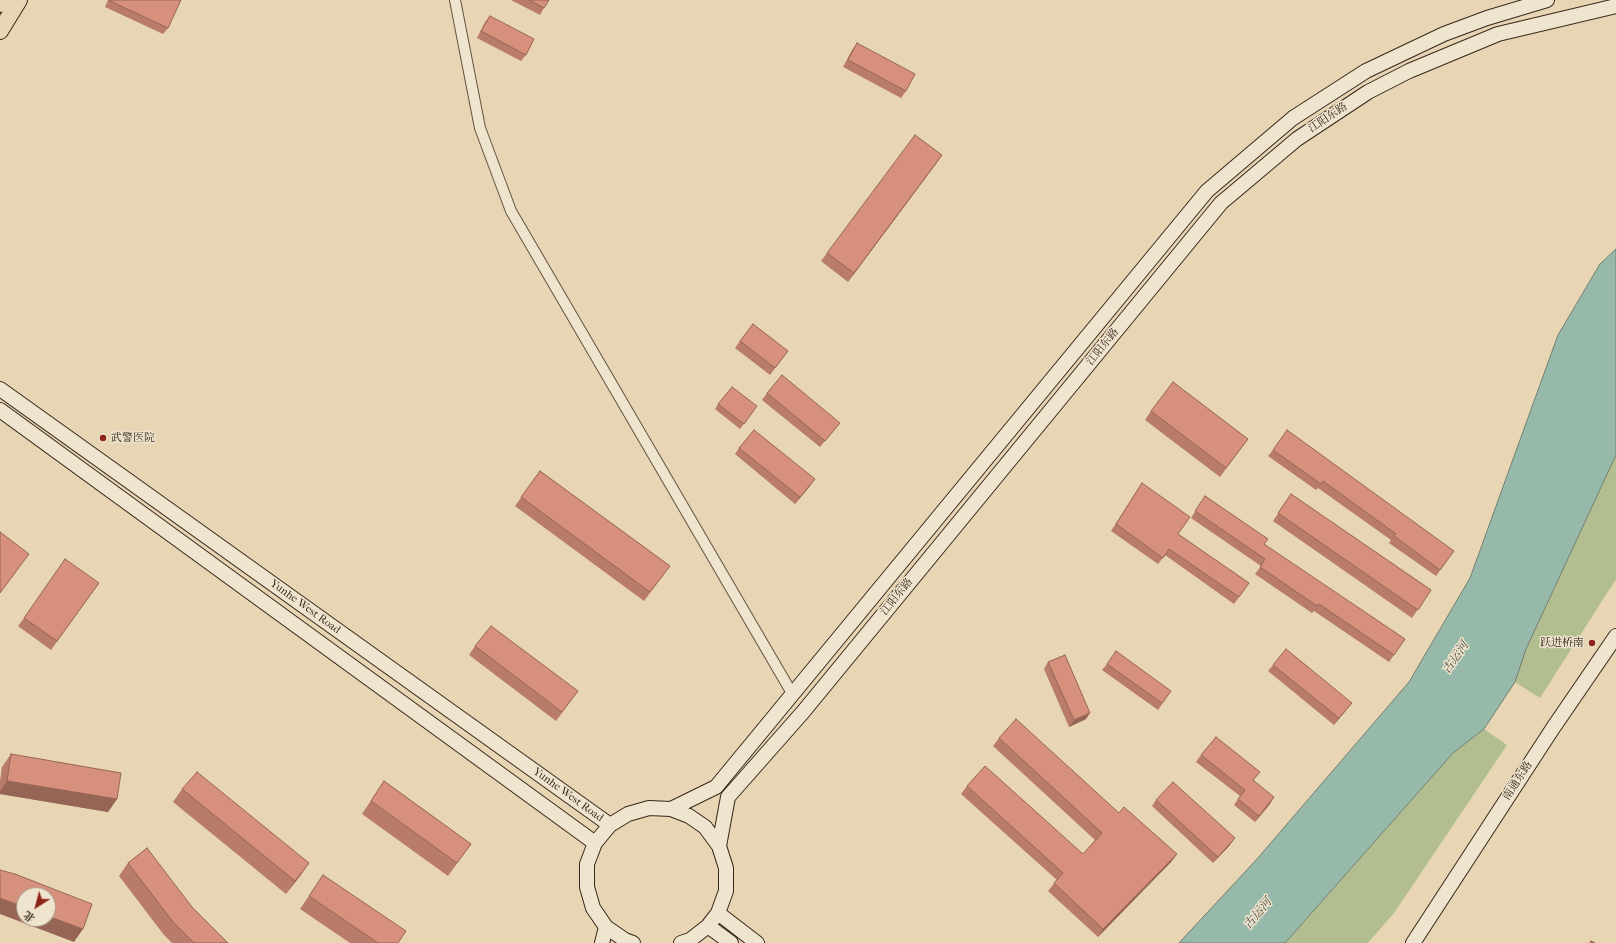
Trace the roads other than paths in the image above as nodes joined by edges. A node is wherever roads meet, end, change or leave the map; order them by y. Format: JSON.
{"nodes":[{"id":1,"x":2,"y":0,"type":"edge"},
{"id":2,"x":19,"y":0,"type":"edge"},
{"id":3,"x":455,"y":0,"type":"edge"},
{"id":4,"x":1547,"y":0,"type":"edge"},
{"id":5,"x":0,"y":4,"type":"edge"},
{"id":6,"x":1616,"y":6,"type":"edge"},
{"id":7,"x":0,"y":31,"type":"edge"},
{"id":8,"x":0,"y":389,"type":"edge"},
{"id":9,"x":0,"y":410,"type":"edge"},
{"id":10,"x":1616,"y":636,"type":"edge"},
{"id":11,"x":793,"y":695,"type":"junction"},
{"id":12,"x":671,"y":809,"type":"junction"},
{"id":13,"x":610,"y":825,"type":"junction"},
{"id":14,"x":595,"y":843,"type":"junction"},
{"id":15,"x":719,"y":846,"type":"junction"},
{"id":16,"x":718,"y":913,"type":"junction"},
{"id":17,"x":708,"y":926,"type":"junction"},
{"id":18,"x":606,"y":927,"type":"junction"},
{"id":19,"x":1422,"y":928,"type":"junction"},
{"id":20,"x":602,"y":943,"type":"edge"},
{"id":21,"x":633,"y":943,"type":"edge"},
{"id":22,"x":681,"y":943,"type":"edge"},
{"id":23,"x":731,"y":943,"type":"edge"},
{"id":24,"x":757,"y":943,"type":"edge"},
{"id":25,"x":1407,"y":943,"type":"edge"},
{"id":26,"x":1410,"y":943,"type":"edge"},
{"id":27,"x":1413,"y":943,"type":"edge"}],
"edges":[{"from":1,"to":5,"type":"main road"},
{"from":2,"to":7,"type":"main road"},
{"from":3,"to":11,"type":"street"},
{"from":4,"to":11,"type":"main road","name":"江阳东路"},
{"from":6,"to":15,"type":"main road","name":"江阳东路"},
{"from":8,"to":13,"type":"main road","name":"Yunhe West Road"},
{"from":9,"to":14,"type":"main road","name":"Yunhe West Road"},
{"from":10,"to":19,"type":"main road","name":"南通东路"},
{"from":11,"to":12,"type":"main road","name":"江阳东路"},
{"from":12,"to":13,"type":"main road"},
{"from":12,"to":15,"type":"main road"},
{"from":13,"to":14,"type":"main road"},
{"from":14,"to":18,"type":"main road"},
{"from":15,"to":16,"type":"main road"},
{"from":16,"to":17,"type":"main road"},
{"from":16,"to":24,"type":"main road"},
{"from":17,"to":22,"type":"main road"},
{"from":17,"to":23,"type":"main road"},
{"from":18,"to":20,"type":"main road"},
{"from":18,"to":21,"type":"main road"},
{"from":19,"to":25,"type":"main road","name":"南通东路"},
{"from":19,"to":26,"type":"main road"},
{"from":19,"to":27,"type":"main road","name":"南通东路"}]}
